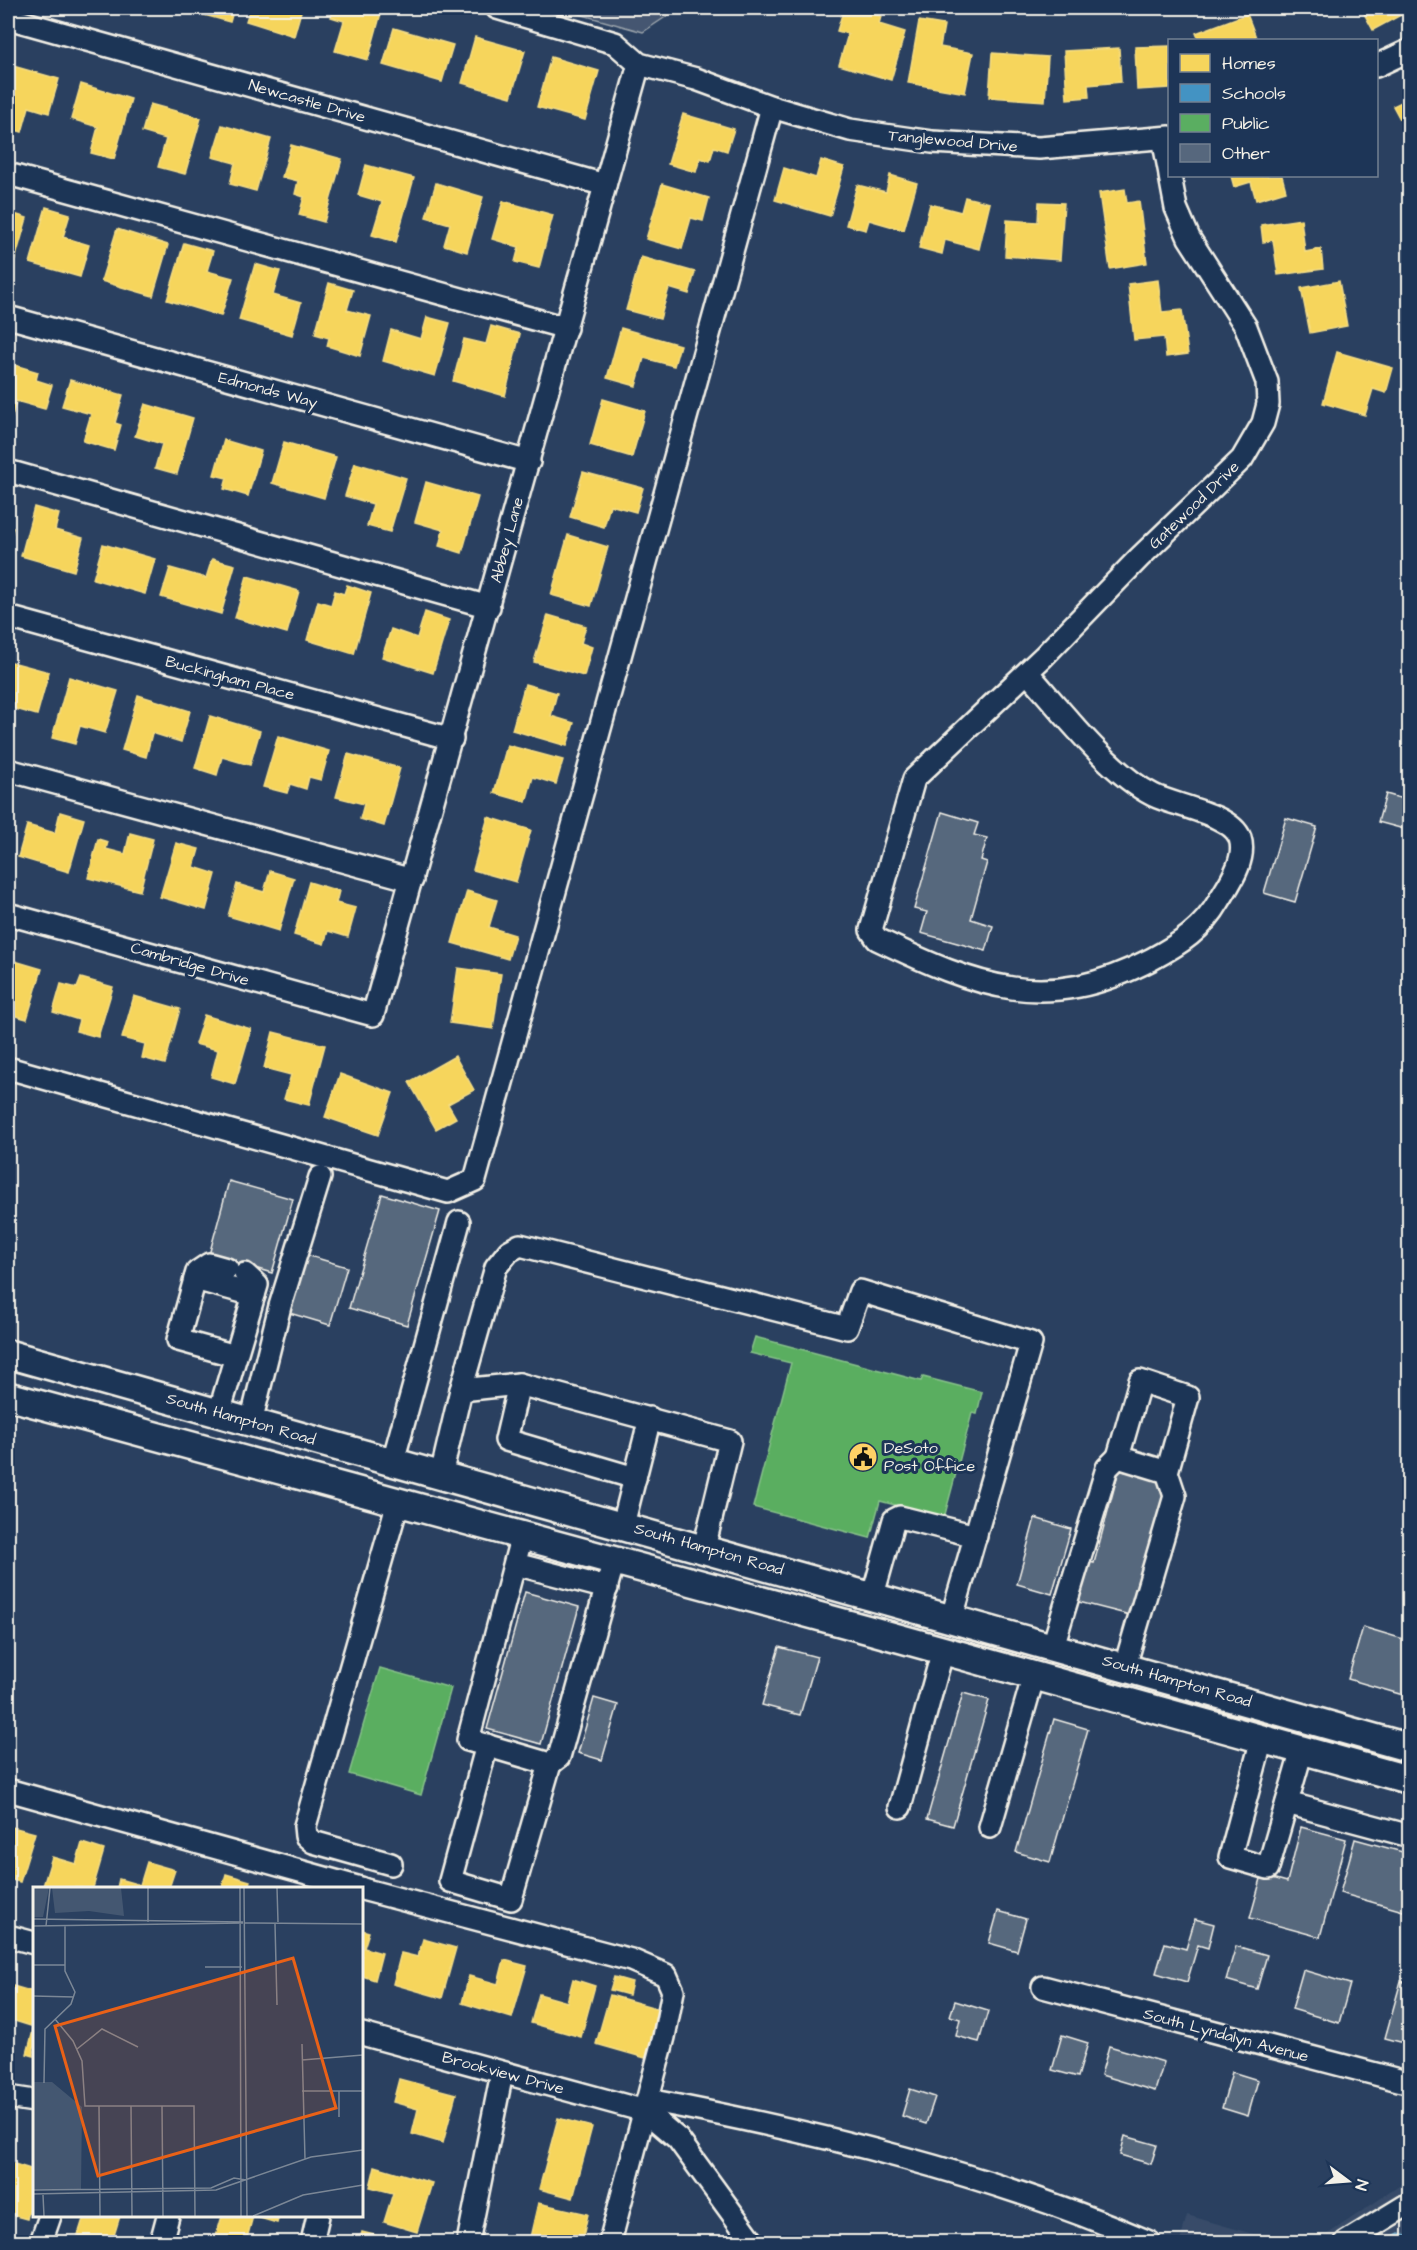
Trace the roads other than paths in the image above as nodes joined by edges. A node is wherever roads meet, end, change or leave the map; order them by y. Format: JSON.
{"nodes":[{"id":1,"x":497,"y":8,"type":"edge"},
{"id":2,"x":8,"y":18,"type":"edge"},
{"id":3,"x":1410,"y":50,"type":"edge"},
{"id":4,"x":639,"y":64,"type":"junction"},
{"id":5,"x":1378,"y":66,"type":"edge"},
{"id":6,"x":772,"y":107,"type":"junction"},
{"id":7,"x":1166,"y":137,"type":"edge"},
{"id":8,"x":1168,"y":156,"type":"edge"},
{"id":9,"x":8,"y":174,"type":"edge"},
{"id":10,"x":1170,"y":177,"type":"edge"},
{"id":11,"x":605,"y":185,"type":"junction"},
{"id":12,"x":8,"y":317,"type":"edge"},
{"id":13,"x":566,"y":328,"type":"junction"},
{"id":14,"x":529,"y":462,"type":"junction"},
{"id":15,"x":8,"y":471,"type":"edge"},
{"id":16,"x":489,"y":608,"type":"junction"},
{"id":17,"x":8,"y":617,"type":"edge"},
{"id":18,"x":1027,"y":672,"type":"junction"},
{"id":19,"x":452,"y":740,"type":"junction"},
{"id":20,"x":8,"y":771,"type":"edge"},
{"id":21,"x":412,"y":880,"type":"junction"},
{"id":22,"x":8,"y":914,"type":"edge"},
{"id":23,"x":373,"y":1015,"type":"joint"},
{"id":24,"x":8,"y":1068,"type":"edge"},
{"id":25,"x":320,"y":1177,"type":"dead end"},
{"id":26,"x":459,"y":1222,"type":"dead end"},
{"id":27,"x":195,"y":1279,"type":"junction"},
{"id":28,"x":254,"y":1295,"type":"junction"},
{"id":29,"x":13,"y":1355,"type":"edge"},
{"id":30,"x":236,"y":1356,"type":"junction"},
{"id":31,"x":519,"y":1384,"type":"junction"},
{"id":32,"x":460,"y":1390,"type":"junction"},
{"id":33,"x":8,"y":1396,"type":"edge"},
{"id":34,"x":219,"y":1413,"type":"junction"},
{"id":35,"x":650,"y":1418,"type":"junction"},
{"id":36,"x":251,"y":1422,"type":"junction"},
{"id":37,"x":1118,"y":1457,"type":"junction"},
{"id":38,"x":393,"y":1461,"type":"junction"},
{"id":39,"x":1167,"y":1472,"type":"junction"},
{"id":40,"x":441,"y":1474,"type":"junction"},
{"id":41,"x":635,"y":1478,"type":"junction"},
{"id":42,"x":398,"y":1502,"type":"junction"},
{"id":43,"x":430,"y":1510,"type":"junction"},
{"id":44,"x":623,"y":1525,"type":"junction"},
{"id":45,"x":522,"y":1535,"type":"junction"},
{"id":46,"x":976,"y":1536,"type":"junction"},
{"id":47,"x":704,"y":1548,"type":"junction"},
{"id":48,"x":614,"y":1560,"type":"junction"},
{"id":49,"x":515,"y":1564,"type":"junction"},
{"id":50,"x":607,"y":1588,"type":"junction"},
{"id":51,"x":873,"y":1595,"type":"junction"},
{"id":52,"x":952,"y":1617,"type":"junction"},
{"id":53,"x":1053,"y":1646,"type":"junction"},
{"id":54,"x":943,"y":1650,"type":"junction"},
{"id":55,"x":1125,"y":1666,"type":"junction"},
{"id":56,"x":1034,"y":1675,"type":"junction"},
{"id":57,"x":1116,"y":1698,"type":"junction"},
{"id":58,"x":1262,"y":1739,"type":"junction"},
{"id":59,"x":487,"y":1745,"type":"junction"},
{"id":60,"x":1410,"y":1748,"type":"edge"},
{"id":61,"x":1302,"y":1750,"type":"junction"},
{"id":62,"x":550,"y":1764,"type":"junction"},
{"id":63,"x":1410,"y":1780,"type":"edge"},
{"id":64,"x":8,"y":1790,"type":"edge"},
{"id":65,"x":1287,"y":1803,"type":"junction"},
{"id":66,"x":900,"y":1807,"type":"dead end"},
{"id":67,"x":990,"y":1827,"type":"dead end"},
{"id":68,"x":1410,"y":1836,"type":"edge"},
{"id":69,"x":392,"y":1864,"type":"dead end"},
{"id":70,"x":354,"y":1887,"type":"edge"},
{"id":71,"x":363,"y":1890,"type":"edge"},
{"id":72,"x":8,"y":1936,"type":"edge"},
{"id":73,"x":33,"y":1943,"type":"edge"},
{"id":74,"x":1043,"y":1987,"type":"dead end"},
{"id":75,"x":363,"y":2034,"type":"edge"},
{"id":76,"x":502,"y":2073,"type":"junction"},
{"id":77,"x":1410,"y":2083,"type":"edge"},
{"id":78,"x":8,"y":2097,"type":"edge"},
{"id":79,"x":33,"y":2101,"type":"edge"},
{"id":80,"x":647,"y":2105,"type":"junction"},
{"id":81,"x":1410,"y":2203,"type":"edge"},
{"id":82,"x":50,"y":2217,"type":"edge"},
{"id":83,"x":168,"y":2217,"type":"edge"},
{"id":84,"x":318,"y":2217,"type":"edge"},
{"id":85,"x":41,"y":2242,"type":"edge"},
{"id":86,"x":161,"y":2242,"type":"edge"},
{"id":87,"x":312,"y":2242,"type":"edge"},
{"id":88,"x":468,"y":2242,"type":"edge"},
{"id":89,"x":610,"y":2242,"type":"edge"},
{"id":90,"x":753,"y":2242,"type":"edge"},
{"id":91,"x":1149,"y":2242,"type":"edge"},
{"id":92,"x":1346,"y":2242,"type":"edge"}],
"edges":[{"from":1,"to":4,"type":"street"},
{"from":2,"to":11,"type":"street","name":"Newcastle Drive"},
{"from":3,"to":5,"type":"street"},
{"from":4,"to":6,"type":"street","name":"Tanglewood Drive"},
{"from":4,"to":11,"type":"street","name":"Abbey Lane"},
{"from":6,"to":7,"type":"street","name":"Tanglewood Drive"},
{"from":6,"to":24,"type":"street"},
{"from":7,"to":8,"type":"street","name":"Gatewood Drive"},
{"from":9,"to":13,"type":"street"},
{"from":10,"to":18,"type":"street","name":"Gatewood Drive"},
{"from":11,"to":13,"type":"street","name":"Abbey Lane"},
{"from":12,"to":14,"type":"street","name":"Edmonds Way"},
{"from":13,"to":14,"type":"street","name":"Abbey Lane"},
{"from":14,"to":16,"type":"street","name":"Abbey Lane"},
{"from":15,"to":16,"type":"street"},
{"from":16,"to":19,"type":"street","name":"Abbey Lane"},
{"from":17,"to":19,"type":"street","name":"Buckingham Place"},
{"from":18,"to":18,"type":"street","name":"Gatewood Drive"},
{"from":19,"to":21,"type":"street","name":"Abbey Lane"},
{"from":20,"to":21,"type":"street"},
{"from":21,"to":23,"type":"street","name":"Abbey Lane"},
{"from":22,"to":23,"type":"street","name":"Cambridge Drive"},
{"from":25,"to":36,"type":"street"},
{"from":26,"to":38,"type":"street"},
{"from":27,"to":28,"type":"street"},
{"from":27,"to":28,"type":"street"},
{"from":27,"to":30,"type":"street"},
{"from":28,"to":30,"type":"street"},
{"from":29,"to":33,"type":"main road"},
{"from":29,"to":34,"type":"main road","name":"South Hampton Road"},
{"from":30,"to":34,"type":"street"},
{"from":31,"to":32,"type":"street"},
{"from":31,"to":35,"type":"street"},
{"from":31,"to":41,"type":"street"},
{"from":32,"to":40,"type":"street"},
{"from":32,"to":46,"type":"street"},
{"from":33,"to":42,"type":"main road","name":"South Hampton Road"},
{"from":34,"to":36,"type":"main road","name":"South Hampton Road"},
{"from":35,"to":41,"type":"street"},
{"from":35,"to":47,"type":"street"},
{"from":36,"to":38,"type":"main road","name":"South Hampton Road"},
{"from":37,"to":39,"type":"street"},
{"from":37,"to":39,"type":"street"},
{"from":37,"to":53,"type":"street"},
{"from":38,"to":40,"type":"main road","name":"South Hampton Road"},
{"from":39,"to":55,"type":"street"},
{"from":40,"to":43,"type":"main road"},
{"from":40,"to":44,"type":"main road","name":"South Hampton Road"},
{"from":41,"to":44,"type":"street"},
{"from":42,"to":43,"type":"main road","name":"South Hampton Road"},
{"from":42,"to":69,"type":"street"},
{"from":43,"to":45,"type":"main road","name":"South Hampton Road"},
{"from":44,"to":47,"type":"main road","name":"South Hampton Road"},
{"from":44,"to":48,"type":"main road"},
{"from":45,"to":48,"type":"main road","name":"South Hampton Road"},
{"from":45,"to":49,"type":"street"},
{"from":46,"to":51,"type":"street"},
{"from":46,"to":52,"type":"street"},
{"from":47,"to":51,"type":"main road","name":"South Hampton Road"},
{"from":48,"to":50,"type":"street"},
{"from":48,"to":54,"type":"main road","name":"South Hampton Road"},
{"from":49,"to":50,"type":"street"},
{"from":49,"to":59,"type":"street"},
{"from":50,"to":62,"type":"street"},
{"from":51,"to":52,"type":"main road","name":"South Hampton Road"},
{"from":52,"to":53,"type":"main road","name":"South Hampton Road"},
{"from":52,"to":54,"type":"main road"},
{"from":53,"to":55,"type":"main road","name":"South Hampton Road"},
{"from":54,"to":56,"type":"main road","name":"South Hampton Road"},
{"from":54,"to":66,"type":"street"},
{"from":55,"to":57,"type":"main road"},
{"from":55,"to":60,"type":"main road","name":"South Hampton Road"},
{"from":56,"to":57,"type":"main road","name":"South Hampton Road"},
{"from":56,"to":67,"type":"street"},
{"from":57,"to":58,"type":"main road","name":"South Hampton Road"},
{"from":58,"to":61,"type":"main road","name":"South Hampton Road"},
{"from":58,"to":65,"type":"street"},
{"from":59,"to":62,"type":"street"},
{"from":59,"to":62,"type":"street"},
{"from":61,"to":63,"type":"main road","name":"South Hampton Road"},
{"from":61,"to":65,"type":"street"},
{"from":64,"to":70,"type":"street"},
{"from":65,"to":68,"type":"street"},
{"from":71,"to":80,"type":"street"},
{"from":72,"to":73,"type":"street"},
{"from":74,"to":77,"type":"street","name":"South Lyndalyn Avenue"},
{"from":75,"to":76,"type":"street","name":"Brookview Drive"},
{"from":76,"to":80,"type":"street","name":"Brookview Drive"},
{"from":76,"to":88,"type":"street"},
{"from":78,"to":79,"type":"street"},
{"from":80,"to":89,"type":"street"},
{"from":80,"to":90,"type":"street"},
{"from":80,"to":91,"type":"street","name":"Brookview Drive"},
{"from":81,"to":92,"type":"street"},
{"from":82,"to":85,"type":"street"},
{"from":83,"to":86,"type":"street"},
{"from":84,"to":87,"type":"street"}]}
